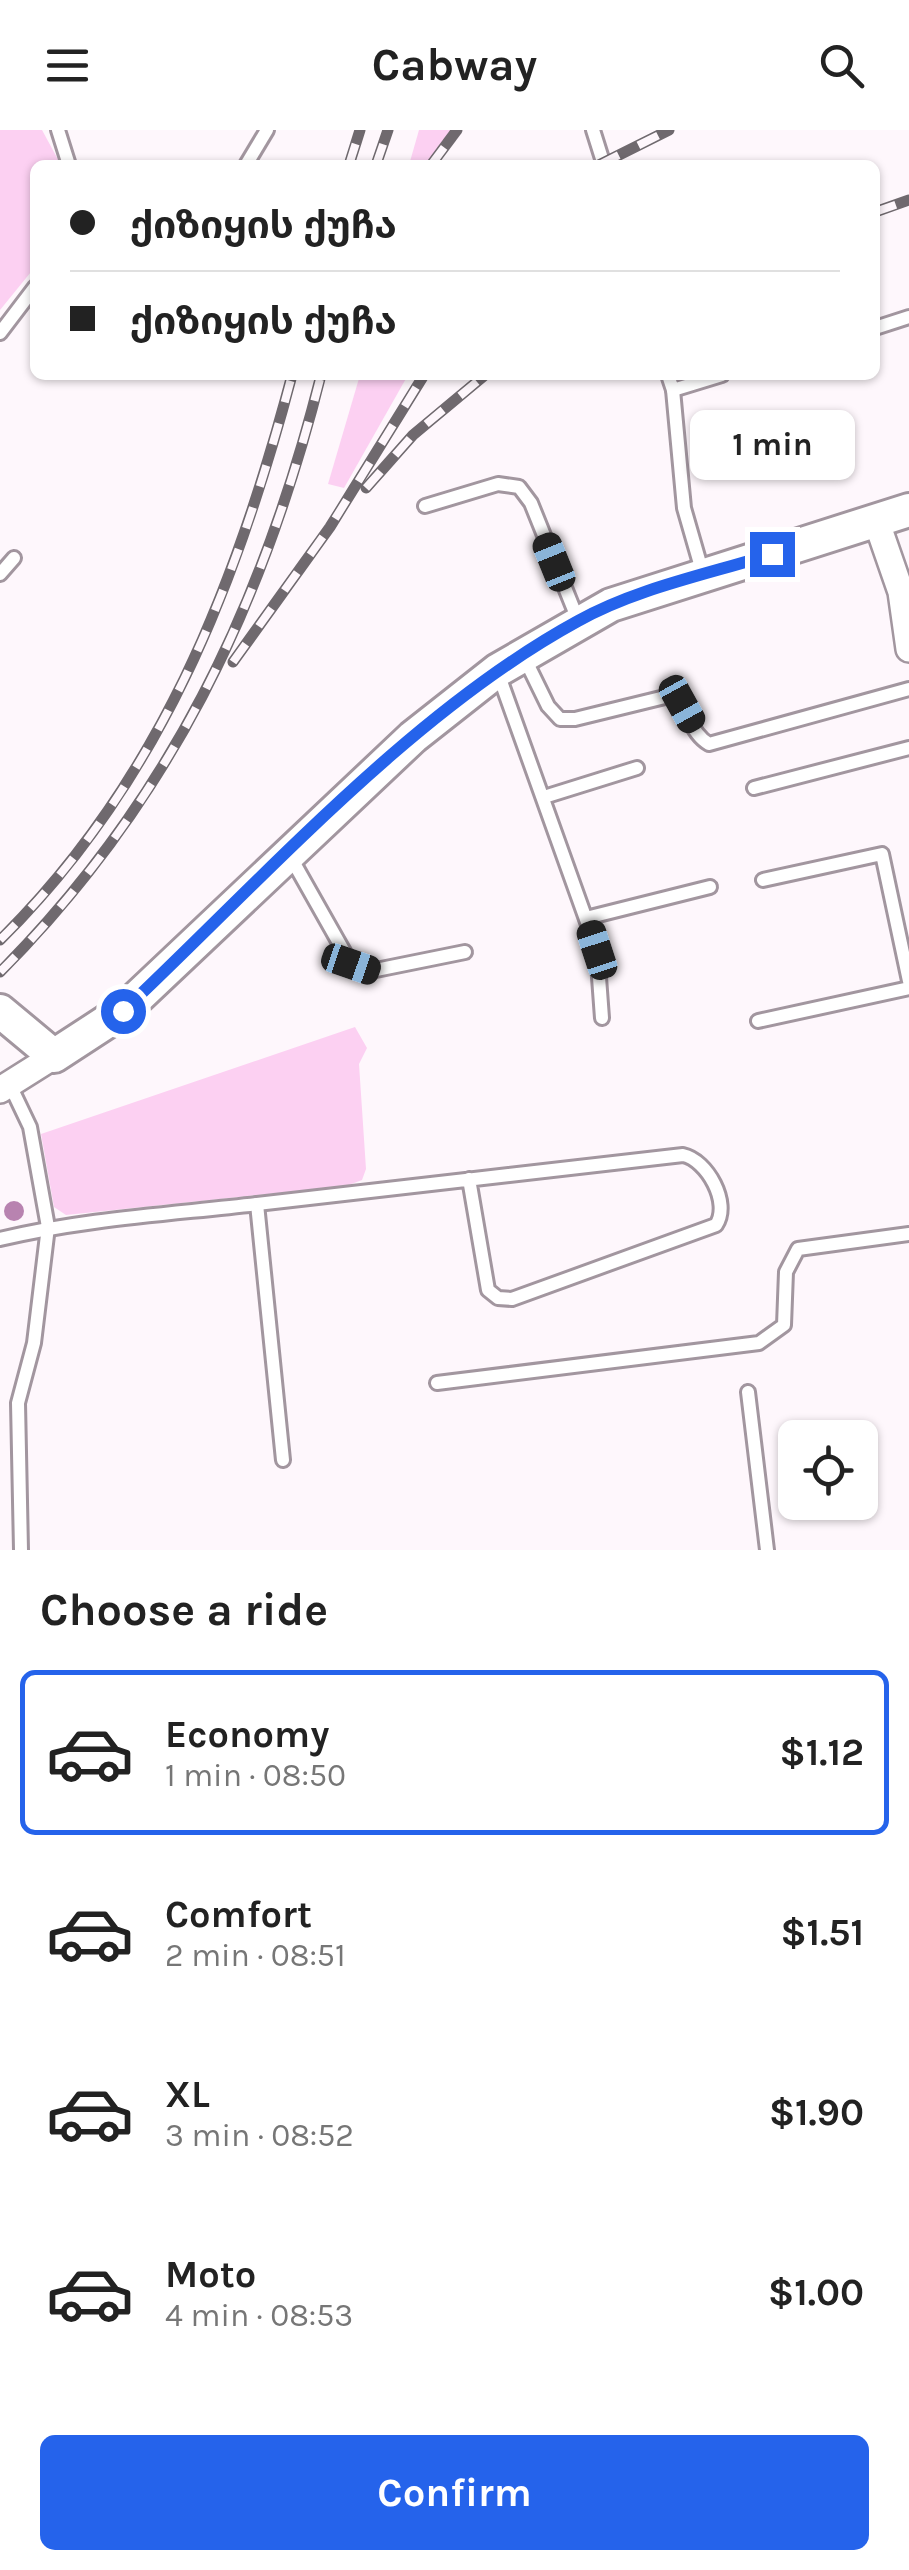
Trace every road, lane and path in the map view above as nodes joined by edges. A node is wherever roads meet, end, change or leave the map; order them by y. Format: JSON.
{"nodes":[{"id":1,"x":58,"y":130,"type":"edge"},
{"id":2,"x":267,"y":130,"type":"edge"},
{"id":3,"x":593,"y":130,"type":"edge"},
{"id":4,"x":67,"y":160,"type":"edge"},
{"id":5,"x":249,"y":160,"type":"edge"},
{"id":6,"x":602,"y":160,"type":"edge"},
{"id":7,"x":30,"y":294,"type":"edge"},
{"id":8,"x":909,"y":318,"type":"edge"},
{"id":9,"x":880,"y":327,"type":"edge"},
{"id":10,"x":0,"y":334,"type":"edge"},
{"id":11,"x":670,"y":380,"type":"edge"},
{"id":12,"x":706,"y":380,"type":"edge"},
{"id":13,"x":673,"y":390,"type":"junction"},
{"id":14,"x":425,"y":506,"type":"dead end"},
{"id":15,"x":909,"y":510,"type":"edge"},
{"id":16,"x":876,"y":520,"type":"junction"},
{"id":17,"x":14,"y":558,"type":"dead end"},
{"id":18,"x":0,"y":574,"type":"edge"},
{"id":19,"x":703,"y":576,"type":"junction"},
{"id":20,"x":578,"y":620,"type":"junction"},
{"id":21,"x":909,"y":649,"type":"edge"},
{"id":22,"x":510,"y":662,"type":"junction"},
{"id":23,"x":909,"y":689,"type":"edge"},
{"id":24,"x":909,"y":748,"type":"edge"},
{"id":25,"x":638,"y":768,"type":"dead end"},
{"id":26,"x":754,"y":788,"type":"dead end"},
{"id":27,"x":544,"y":797,"type":"junction"},
{"id":28,"x":289,"y":854,"type":"junction"},
{"id":29,"x":763,"y":880,"type":"dead end"},
{"id":30,"x":710,"y":886,"type":"dead end"},
{"id":31,"x":586,"y":918,"type":"junction"},
{"id":32,"x":465,"y":952,"type":"dead end"},
{"id":33,"x":909,"y":984,"type":"edge"},
{"id":34,"x":0,"y":1011,"type":"edge"},
{"id":35,"x":602,"y":1018,"type":"dead end"},
{"id":36,"x":758,"y":1021,"type":"dead end"},
{"id":37,"x":54,"y":1056,"type":"junction"},
{"id":38,"x":5,"y":1088,"type":"edge"},
{"id":39,"x":469,"y":1179,"type":"junction"},
{"id":40,"x":258,"y":1204,"type":"junction"},
{"id":41,"x":48,"y":1228,"type":"junction"},
{"id":42,"x":909,"y":1234,"type":"edge"},
{"id":43,"x":0,"y":1239,"type":"edge"},
{"id":44,"x":436,"y":1382,"type":"dead end"},
{"id":45,"x":748,"y":1392,"type":"dead end"},
{"id":46,"x":18,"y":1403,"type":"junction"},
{"id":47,"x":0,"y":1405,"type":"edge"},
{"id":48,"x":284,"y":1460,"type":"dead end"},
{"id":49,"x":21,"y":1550,"type":"edge"},
{"id":50,"x":768,"y":1550,"type":"edge"}],
"edges":[{"from":1,"to":4,"type":"lane"},
{"from":2,"to":5,"type":"lane"},
{"from":3,"to":6,"type":"lane"},
{"from":7,"to":10,"type":"lane"},
{"from":8,"to":9,"type":"lane"},
{"from":11,"to":13,"type":"lane"},
{"from":12,"to":13,"type":"lane"},
{"from":13,"to":19,"type":"lane"},
{"from":14,"to":20,"type":"lane"},
{"from":15,"to":16,"type":"street"},
{"from":16,"to":19,"type":"street"},
{"from":16,"to":21,"type":"street"},
{"from":17,"to":18,"type":"lane"},
{"from":19,"to":20,"type":"street"},
{"from":20,"to":22,"type":"street"},
{"from":22,"to":23,"type":"lane"},
{"from":22,"to":27,"type":"lane"},
{"from":22,"to":28,"type":"street"},
{"from":24,"to":26,"type":"lane"},
{"from":25,"to":27,"type":"lane"},
{"from":27,"to":31,"type":"lane"},
{"from":28,"to":32,"type":"lane"},
{"from":28,"to":37,"type":"street"},
{"from":29,"to":33,"type":"lane"},
{"from":30,"to":31,"type":"lane"},
{"from":31,"to":35,"type":"lane"},
{"from":33,"to":36,"type":"lane"},
{"from":34,"to":37,"type":"street"},
{"from":37,"to":38,"type":"street"},
{"from":38,"to":41,"type":"lane"},
{"from":39,"to":39,"type":"lane"},
{"from":39,"to":40,"type":"lane"},
{"from":40,"to":41,"type":"lane"},
{"from":40,"to":48,"type":"lane"},
{"from":41,"to":43,"type":"lane"},
{"from":41,"to":46,"type":"lane"},
{"from":42,"to":44,"type":"lane"},
{"from":45,"to":50,"type":"lane"},
{"from":46,"to":47,"type":"lane"},
{"from":46,"to":49,"type":"lane"}]}
